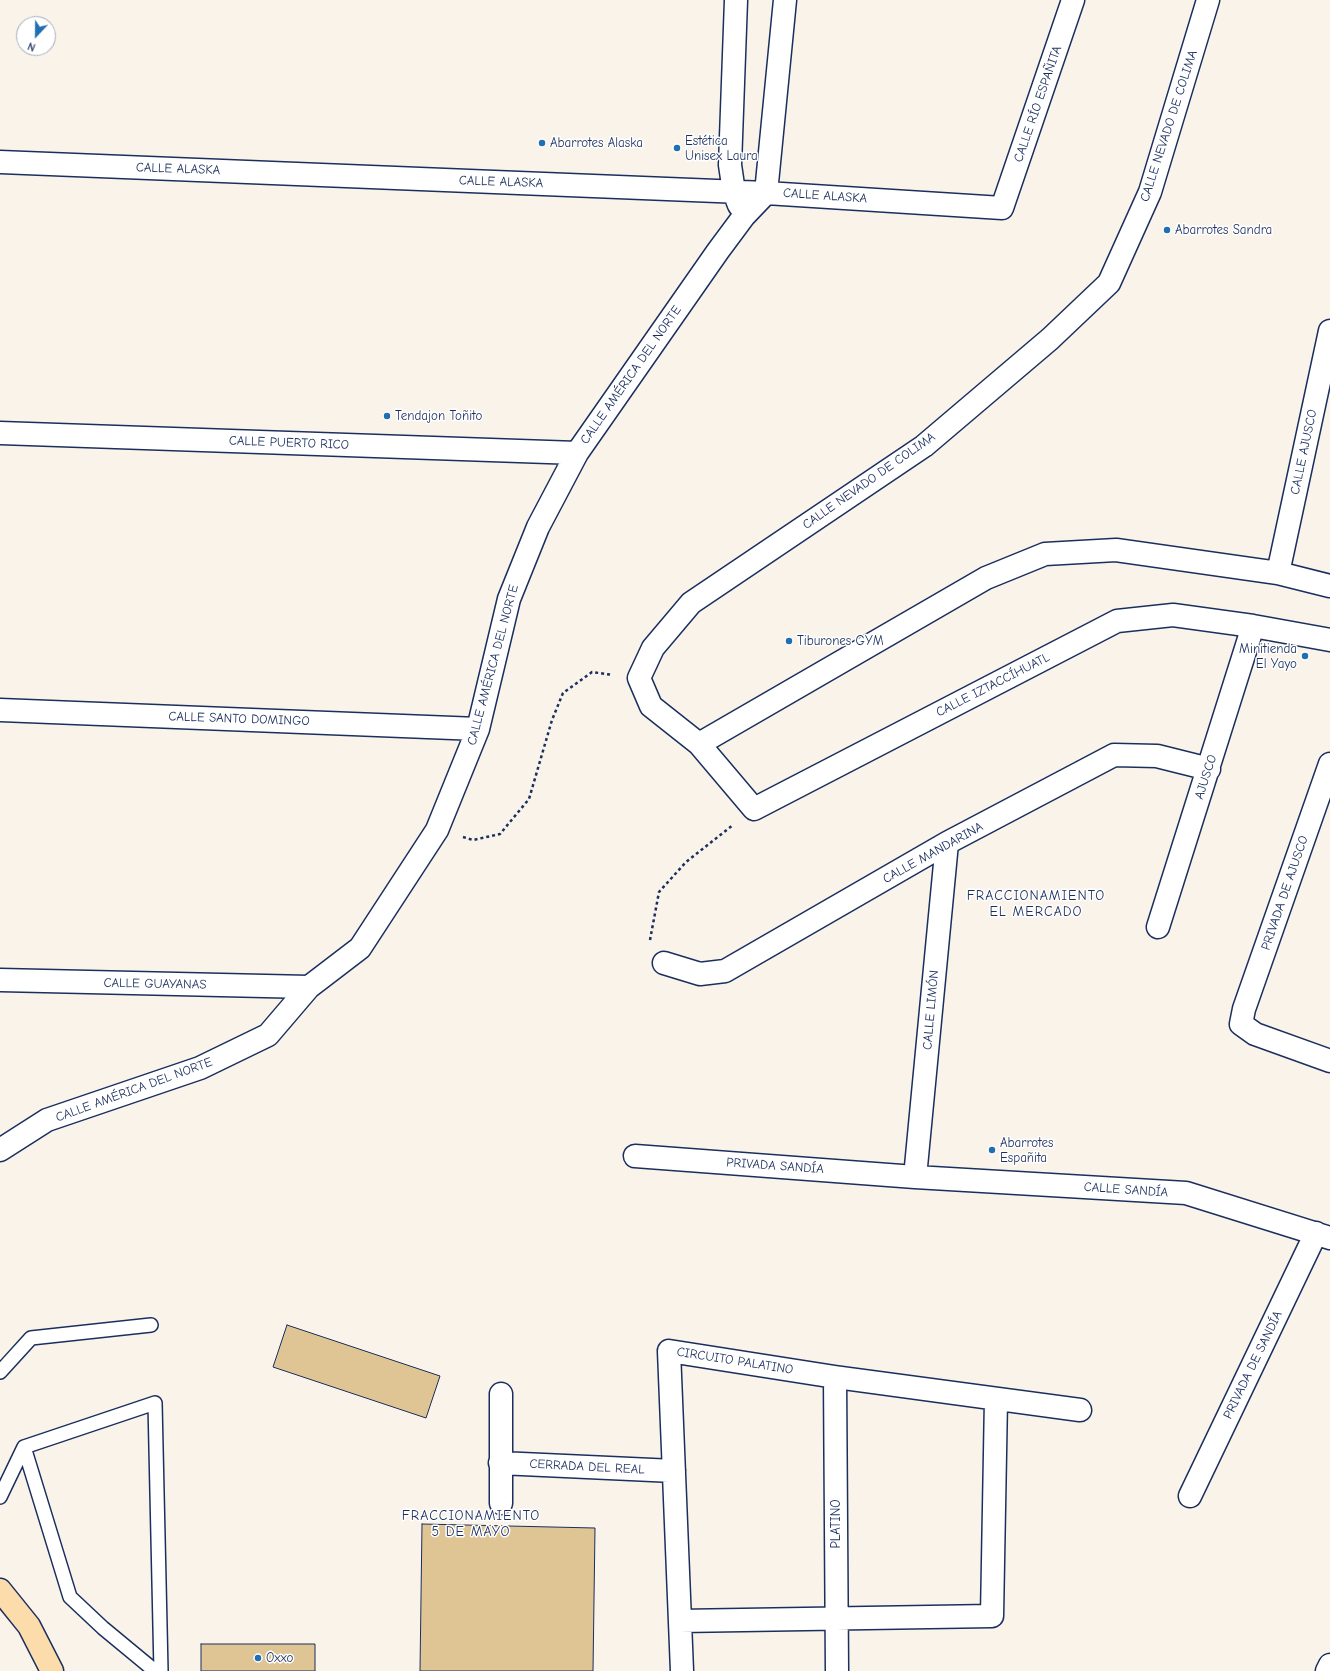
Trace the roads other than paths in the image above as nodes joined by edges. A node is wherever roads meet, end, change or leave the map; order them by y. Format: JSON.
{"nodes":[{"id":1,"x":736,"y":0,"type":"edge"},
{"id":2,"x":785,"y":0,"type":"edge"},
{"id":3,"x":1073,"y":0,"type":"edge"},
{"id":4,"x":1208,"y":0,"type":"edge"},
{"id":5,"x":0,"y":162,"type":"edge"},
{"id":6,"x":734,"y":192,"type":"junction"},
{"id":7,"x":766,"y":193,"type":"junction"},
{"id":8,"x":1002,"y":208,"type":"joint"},
{"id":9,"x":744,"y":216,"type":"junction"},
{"id":10,"x":1330,"y":332,"type":"edge"},
{"id":11,"x":0,"y":433,"type":"edge"},
{"id":12,"x":577,"y":453,"type":"junction"},
{"id":13,"x":1278,"y":573,"type":"junction"},
{"id":14,"x":1330,"y":586,"type":"edge"},
{"id":15,"x":1253,"y":626,"type":"junction"},
{"id":16,"x":1330,"y":640,"type":"edge"},
{"id":17,"x":0,"y":710,"type":"edge"},
{"id":18,"x":478,"y":729,"type":"junction"},
{"id":19,"x":699,"y":744,"type":"junction"},
{"id":20,"x":1330,"y":764,"type":"edge"},
{"id":21,"x":1209,"y":770,"type":"junction"},
{"id":22,"x":947,"y":843,"type":"junction"},
{"id":23,"x":1158,"y":927,"type":"dead end"},
{"id":24,"x":664,"y":963,"type":"road end"},
{"id":25,"x":0,"y":980,"type":"edge"},
{"id":26,"x":309,"y":987,"type":"junction"},
{"id":27,"x":1330,"y":1061,"type":"edge"},
{"id":28,"x":0,"y":1150,"type":"edge"},
{"id":29,"x":635,"y":1156,"type":"dead end"},
{"id":30,"x":915,"y":1177,"type":"junction"},
{"id":31,"x":1323,"y":1236,"type":"edge"},
{"id":32,"x":151,"y":1325,"type":"dead end"},
{"id":33,"x":0,"y":1372,"type":"edge"},
{"id":34,"x":834,"y":1377,"type":"junction"},
{"id":35,"x":501,"y":1394,"type":"dead end"},
{"id":36,"x":996,"y":1399,"type":"junction"},
{"id":37,"x":1080,"y":1410,"type":"dead end"},
{"id":38,"x":24,"y":1447,"type":"junction"},
{"id":39,"x":500,"y":1463,"type":"junction"},
{"id":40,"x":674,"y":1471,"type":"junction"},
{"id":41,"x":1,"y":1493,"type":"edge"},
{"id":42,"x":1190,"y":1496,"type":"dead end"},
{"id":43,"x":501,"y":1503,"type":"dead end"},
{"id":44,"x":0,"y":1590,"type":"edge"},
{"id":45,"x":836,"y":1618,"type":"junction"},
{"id":46,"x":680,"y":1621,"type":"junction"},
{"id":47,"x":1330,"y":1665,"type":"edge"},
{"id":48,"x":52,"y":1671,"type":"edge"},
{"id":49,"x":155,"y":1671,"type":"edge"},
{"id":50,"x":162,"y":1671,"type":"edge"},
{"id":51,"x":682,"y":1671,"type":"edge"},
{"id":52,"x":837,"y":1671,"type":"edge"},
{"id":53,"x":1327,"y":1671,"type":"edge"}],
"edges":[{"from":1,"to":6,"type":"street"},
{"from":2,"to":7,"type":"street"},
{"from":3,"to":8,"type":"street","name":"CALLE RÍO ESPAÑITA"},
{"from":4,"to":19,"type":"street","name":"CALLE NEVADO DE COLIMA"},
{"from":5,"to":6,"type":"street","name":"CALLE ALASKA"},
{"from":6,"to":7,"type":"street","name":"CALLE ALASKA"},
{"from":6,"to":9,"type":"street"},
{"from":7,"to":8,"type":"street","name":"CALLE ALASKA"},
{"from":7,"to":9,"type":"street","name":"CALLE AMÉRICA DEL NORTE"},
{"from":9,"to":12,"type":"street","name":"CALLE AMÉRICA DEL NORTE"},
{"from":10,"to":13,"type":"street","name":"CALLE AJUSCO"},
{"from":11,"to":12,"type":"street","name":"CALLE PUERTO RICO"},
{"from":12,"to":18,"type":"street","name":"CALLE AMÉRICA DEL NORTE"},
{"from":13,"to":14,"type":"street"},
{"from":13,"to":19,"type":"street"},
{"from":15,"to":16,"type":"street","name":"CALLE IZTACCÍHUATL"},
{"from":15,"to":19,"type":"street","name":"CALLE IZTACCÍHUATL"},
{"from":15,"to":21,"type":"street","name":"AJUSCO"},
{"from":17,"to":18,"type":"street","name":"CALLE SANTO DOMINGO"},
{"from":18,"to":26,"type":"street","name":"CALLE AMÉRICA DEL NORTE"},
{"from":20,"to":27,"type":"street","name":"PRIVADA DE AJUSCO"},
{"from":21,"to":22,"type":"street","name":"CALLE MANDARINA"},
{"from":21,"to":23,"type":"street","name":"AJUSCO"},
{"from":22,"to":24,"type":"street","name":"CALLE MANDARINA"},
{"from":22,"to":30,"type":"street","name":"CALLE LIMÓN"},
{"from":25,"to":26,"type":"street","name":"CALLE GUAYANAS"},
{"from":26,"to":28,"type":"street","name":"CALLE AMÉRICA DEL NORTE"},
{"from":29,"to":30,"type":"street","name":"PRIVADA SANDÍA"},
{"from":30,"to":31,"type":"street","name":"CALLE SANDÍA"},
{"from":31,"to":42,"type":"street","name":"PRIVADA DE SANDÍA"},
{"from":32,"to":33,"type":"lane"},
{"from":34,"to":36,"type":"street","name":"CIRCUITO PALATINO"},
{"from":34,"to":40,"type":"street","name":"CIRCUITO PALATINO"},
{"from":34,"to":45,"type":"street","name":"PLATINO"},
{"from":35,"to":39,"type":"street"},
{"from":36,"to":37,"type":"street","name":"CIRCUITO PALATINO"},
{"from":36,"to":45,"type":"street"},
{"from":38,"to":41,"type":"lane"},
{"from":38,"to":49,"type":"lane"},
{"from":38,"to":50,"type":"lane"},
{"from":39,"to":40,"type":"street","name":"CERRADA DEL REAL"},
{"from":39,"to":43,"type":"street"},
{"from":40,"to":46,"type":"street","name":"CIRCUITO PALATINO"},
{"from":44,"to":48,"type":"main road"},
{"from":45,"to":46,"type":"street"},
{"from":45,"to":52,"type":"street","name":"PLATINO"},
{"from":46,"to":51,"type":"street","name":"CIRCUITO PALATINO"},
{"from":47,"to":53,"type":"street"}]}
